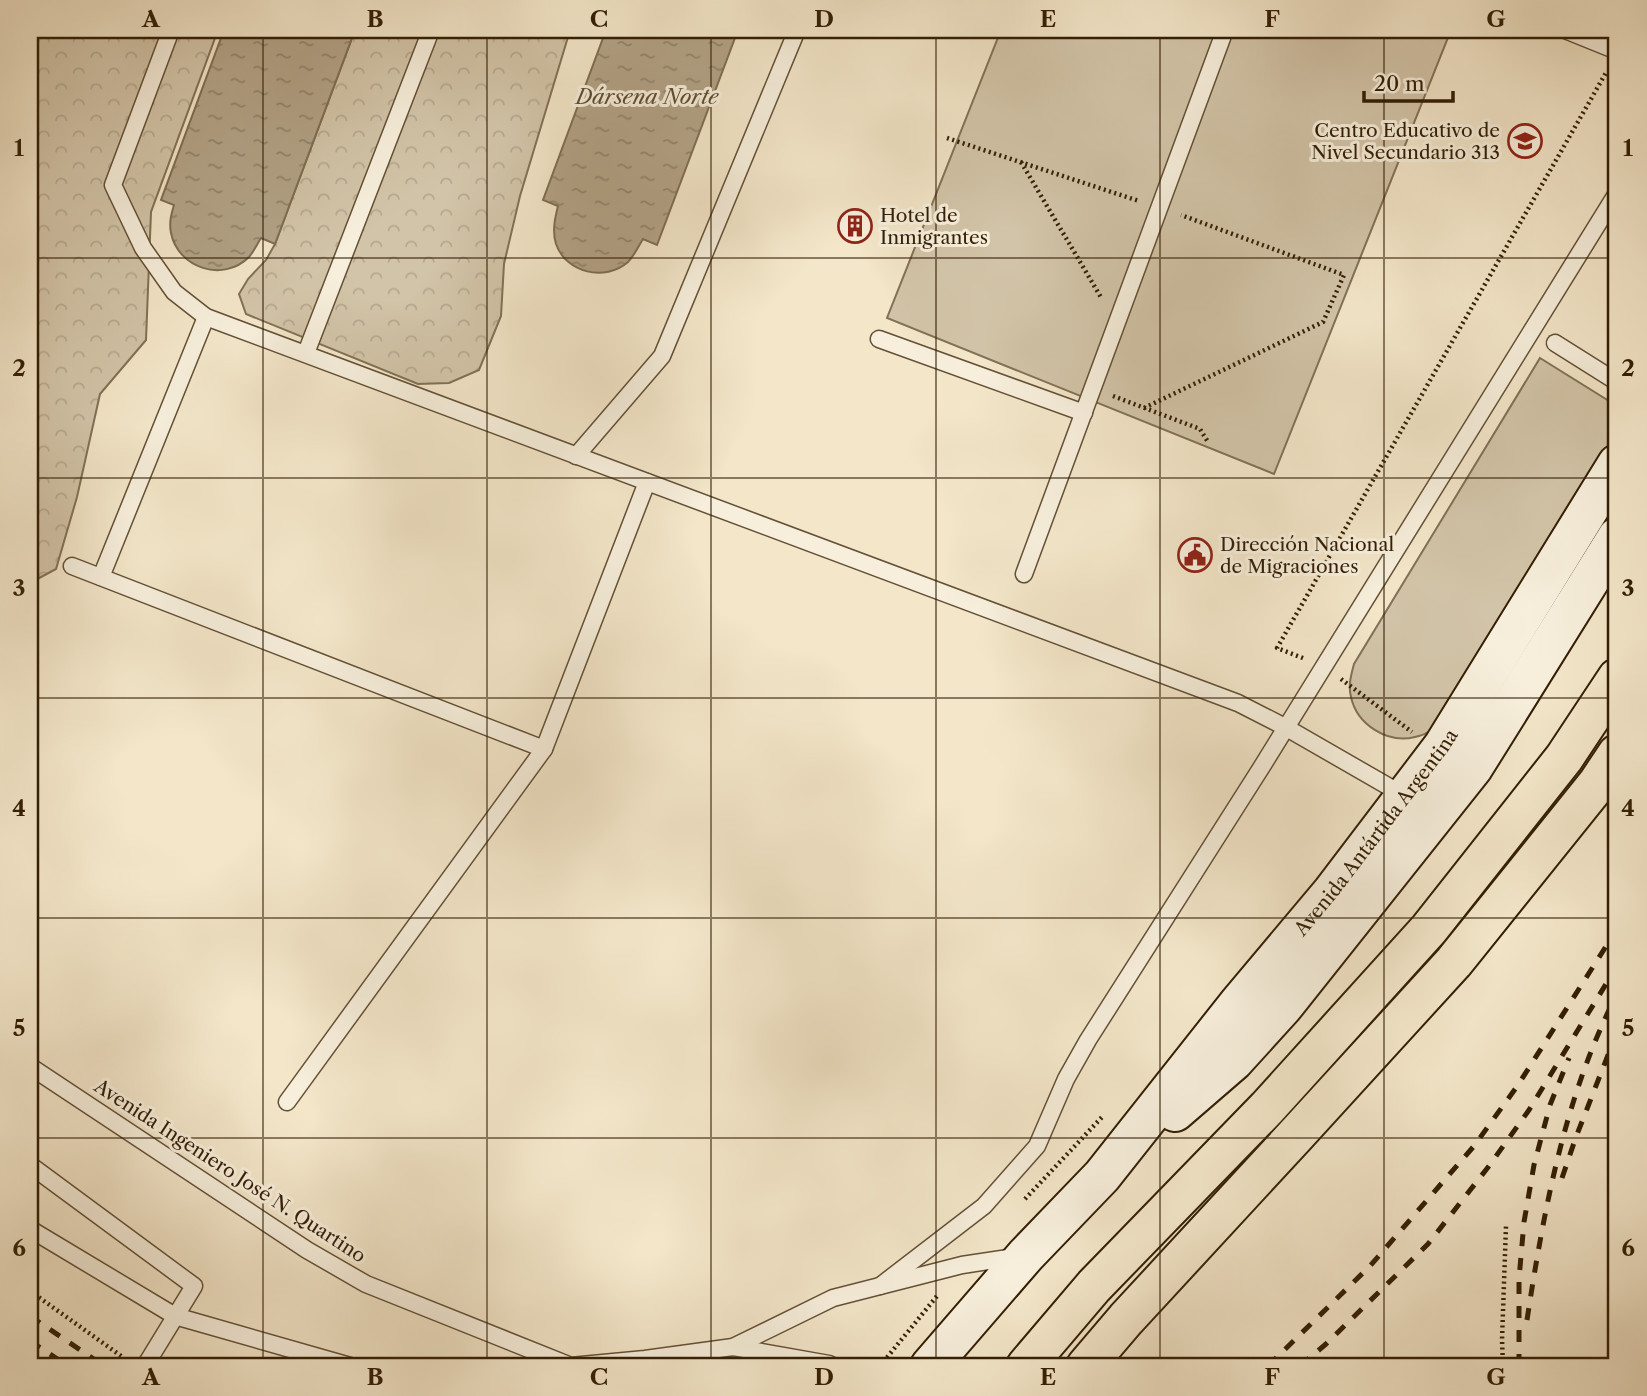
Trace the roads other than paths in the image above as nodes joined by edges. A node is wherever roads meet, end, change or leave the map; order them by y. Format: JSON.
{"nodes":[{"id":1,"x":172,"y":30,"type":"edge"},
{"id":2,"x":431,"y":30,"type":"edge"},
{"id":3,"x":797,"y":30,"type":"edge"},
{"id":4,"x":1225,"y":30,"type":"edge"},
{"id":5,"x":1565,"y":30,"type":"edge"},
{"id":6,"x":1617,"y":51,"type":"edge"},
{"id":7,"x":1617,"y":194,"type":"edge"},
{"id":8,"x":206,"y":317,"type":"junction"},
{"id":9,"x":879,"y":339,"type":"dead end"},
{"id":10,"x":1555,"y":343,"type":"dead end"},
{"id":11,"x":306,"y":353,"type":"junction"},
{"id":12,"x":1617,"y":382,"type":"edge"},
{"id":13,"x":1084,"y":413,"type":"junction"},
{"id":14,"x":576,"y":456,"type":"junction"},
{"id":15,"x":1617,"y":464,"type":"edge"},
{"id":16,"x":648,"y":482,"type":"junction"},
{"id":17,"x":1617,"y":537,"type":"edge"},
{"id":18,"x":72,"y":566,"type":"dead end"},
{"id":19,"x":1024,"y":574,"type":"dead end"},
{"id":20,"x":101,"y":577,"type":"junction"},
{"id":21,"x":1617,"y":678,"type":"edge"},
{"id":22,"x":1285,"y":727,"type":"junction"},
{"id":23,"x":544,"y":749,"type":"junction"},
{"id":24,"x":1617,"y":754,"type":"edge"},
{"id":25,"x":1405,"y":796,"type":"junction"},
{"id":26,"x":31,"y":1068,"type":"edge"},
{"id":27,"x":287,"y":1102,"type":"dead end"},
{"id":28,"x":30,"y":1165,"type":"edge"},
{"id":29,"x":1102,"y":1176,"type":"junction"},
{"id":30,"x":30,"y":1229,"type":"edge"},
{"id":31,"x":1026,"y":1255,"type":"junction"},
{"id":32,"x":880,"y":1286,"type":"junction"},
{"id":33,"x":175,"y":1316,"type":"junction"},
{"id":34,"x":733,"y":1348,"type":"junction"},
{"id":35,"x":145,"y":1366,"type":"edge"},
{"id":36,"x":350,"y":1366,"type":"edge"},
{"id":37,"x":571,"y":1366,"type":"edge"},
{"id":38,"x":833,"y":1366,"type":"edge"},
{"id":39,"x":930,"y":1366,"type":"edge"},
{"id":40,"x":1026,"y":1366,"type":"edge"},
{"id":41,"x":1086,"y":1366,"type":"edge"}],
"edges":[{"from":1,"to":8,"type":"lane"},
{"from":2,"to":11,"type":"lane"},
{"from":3,"to":14,"type":"lane"},
{"from":4,"to":13,"type":"lane"},
{"from":5,"to":6,"type":"lane"},
{"from":7,"to":22,"type":"lane"},
{"from":8,"to":11,"type":"lane"},
{"from":8,"to":20,"type":"lane"},
{"from":9,"to":13,"type":"lane"},
{"from":10,"to":12,"type":"lane"},
{"from":11,"to":14,"type":"lane"},
{"from":13,"to":19,"type":"lane"},
{"from":14,"to":16,"type":"lane"},
{"from":15,"to":25,"type":"main road","name":"Avenida Antártida Argentina"},
{"from":16,"to":22,"type":"lane"},
{"from":16,"to":23,"type":"lane"},
{"from":17,"to":29,"type":"main road","name":"Avenida Antártida Argentina"},
{"from":18,"to":20,"type":"lane"},
{"from":20,"to":23,"type":"lane"},
{"from":21,"to":40,"type":"highway"},
{"from":22,"to":25,"type":"lane"},
{"from":22,"to":32,"type":"lane"},
{"from":23,"to":27,"type":"lane"},
{"from":24,"to":41,"type":"highway"},
{"from":25,"to":29,"type":"main road","name":"Avenida Antártida Argentina"},
{"from":26,"to":37,"type":"lane","name":"Avenida Ingeniero José N. Quartino"},
{"from":28,"to":33,"type":"lane"},
{"from":29,"to":31,"type":"main road","name":"Avenida Antártida Argentina"},
{"from":30,"to":33,"type":"lane"},
{"from":31,"to":32,"type":"lane","name":"Avenida Ingeniero José N. Quartino"},
{"from":31,"to":39,"type":"main road","name":"Avenida Antártida Argentina"},
{"from":32,"to":34,"type":"lane","name":"Avenida Ingeniero José N. Quartino"},
{"from":33,"to":35,"type":"lane"},
{"from":33,"to":36,"type":"lane"},
{"from":34,"to":37,"type":"lane","name":"Avenida Ingeniero José N. Quartino"},
{"from":34,"to":38,"type":"lane","name":"Avenida Ingeniero José N. Quartino"}]}
